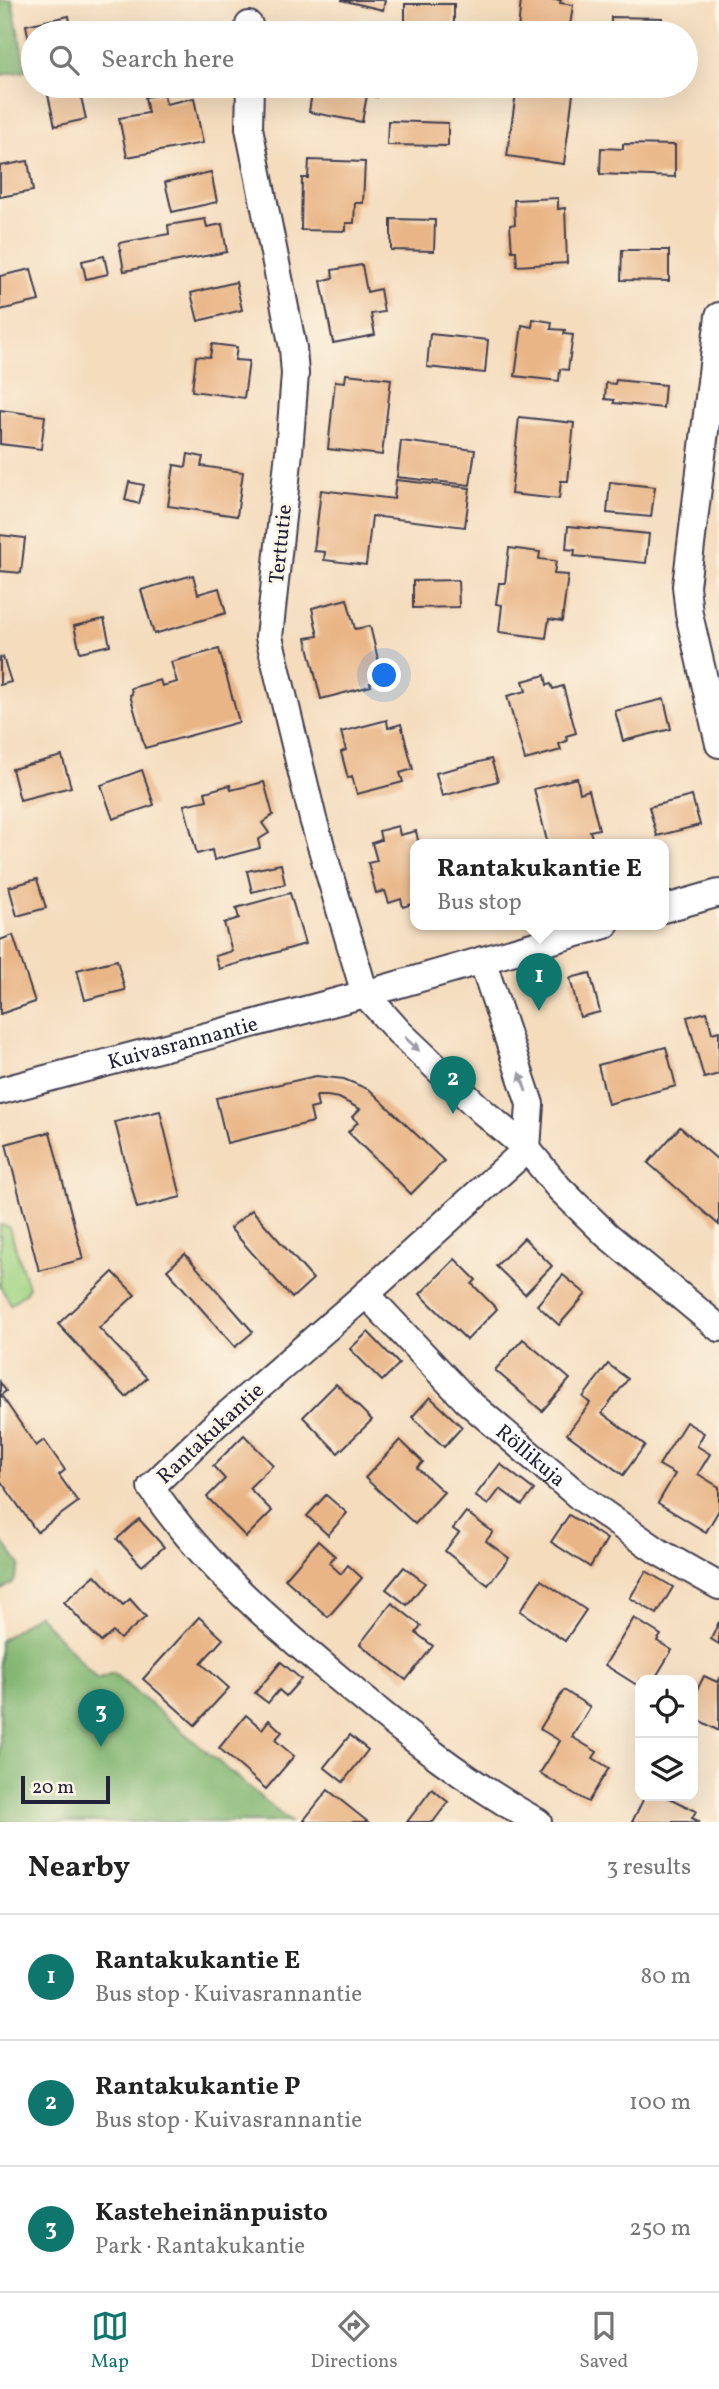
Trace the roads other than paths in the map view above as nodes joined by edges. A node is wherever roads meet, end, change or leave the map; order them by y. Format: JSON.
{"nodes":[{"id":1,"x":250,"y":98,"type":"edge"},
{"id":2,"x":719,"y":316,"type":"edge"},
{"id":3,"x":719,"y":744,"type":"edge"},
{"id":4,"x":719,"y":893,"type":"edge"},
{"id":5,"x":669,"y":907,"type":"edge"},
{"id":6,"x":587,"y":930,"type":"edge"},
{"id":7,"x":482,"y":960,"type":"junction"},
{"id":8,"x":365,"y":995,"type":"junction"},
{"id":9,"x":0,"y":1091,"type":"edge"},
{"id":10,"x":527,"y":1149,"type":"junction"},
{"id":11,"x":366,"y":1294,"type":"junction"},
{"id":12,"x":719,"y":1328,"type":"edge"},
{"id":13,"x":719,"y":1586,"type":"edge"},
{"id":14,"x":538,"y":1822,"type":"edge"}],
"edges":[{"from":1,"to":8,"type":"street","name":"Terttutie"},
{"from":2,"to":3,"type":"street"},
{"from":4,"to":5,"type":"street"},
{"from":6,"to":7,"type":"street","name":"Kuivasrannantie"},
{"from":7,"to":8,"type":"street","name":"Kuivasrannantie"},
{"from":10,"to":7,"type":"street","one_way":true},
{"from":8,"to":9,"type":"street","name":"Kuivasrannantie"},
{"from":8,"to":10,"type":"street","one_way":true},
{"from":10,"to":11,"type":"street","name":"Rantakukantie"},
{"from":10,"to":12,"type":"street"},
{"from":11,"to":13,"type":"street","name":"Röllikuja"},
{"from":11,"to":14,"type":"street","name":"Rantakukantie"}]}
